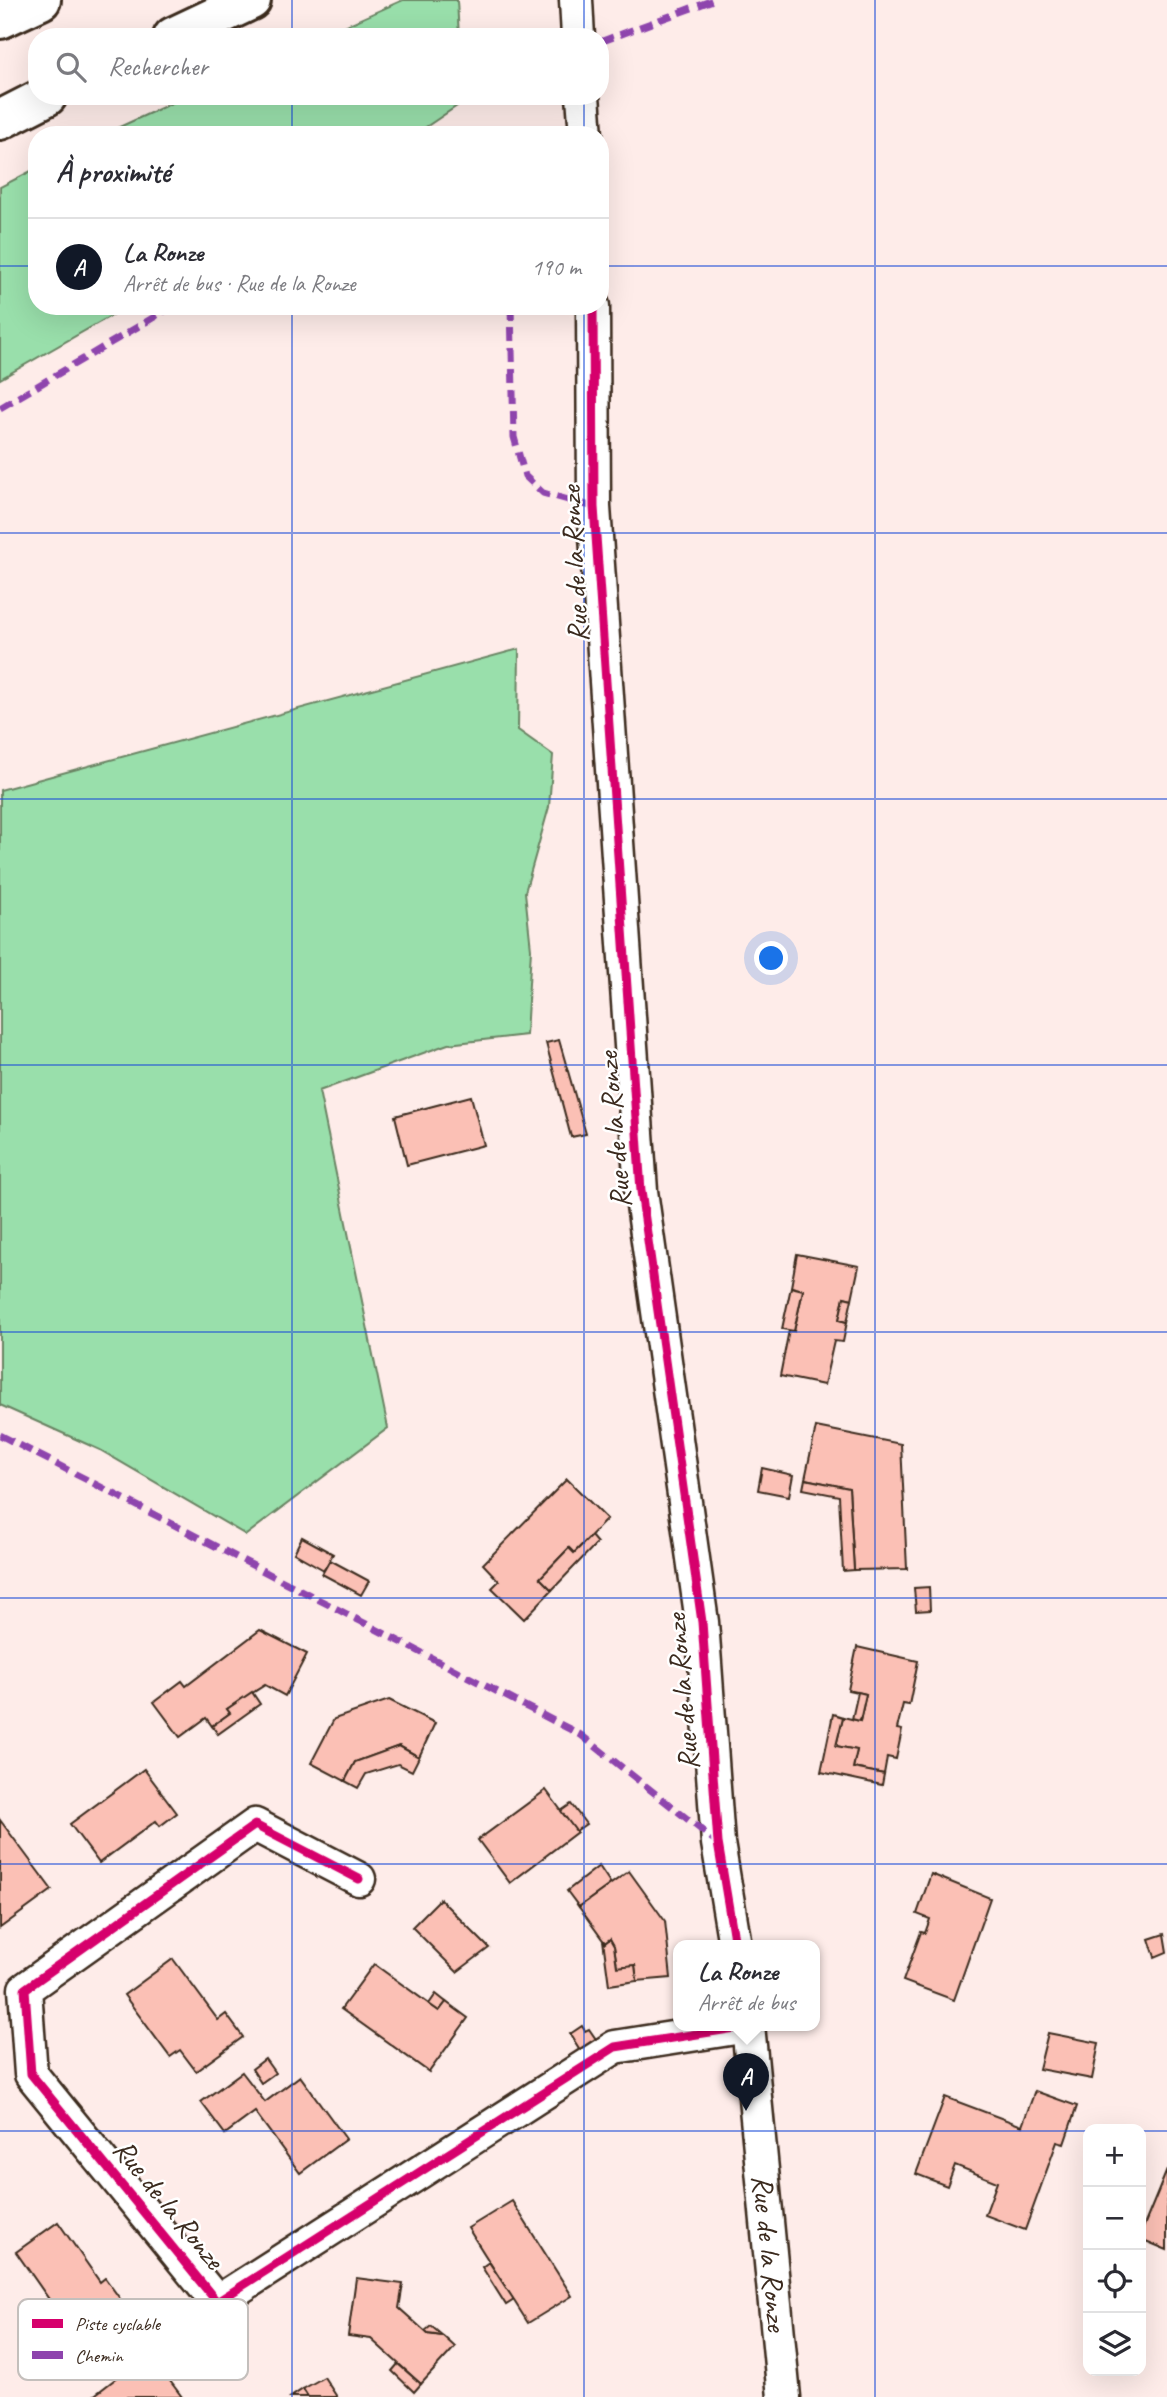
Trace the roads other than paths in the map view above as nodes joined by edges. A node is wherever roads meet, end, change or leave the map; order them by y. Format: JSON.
{"nodes":[{"id":1,"x":41,"y":0,"type":"edge"},
{"id":2,"x":251,"y":0,"type":"edge"},
{"id":3,"x":576,"y":0,"type":"edge"},
{"id":4,"x":0,"y":19,"type":"edge"},
{"id":5,"x":192,"y":28,"type":"edge"},
{"id":6,"x":578,"y":28,"type":"edge"},
{"id":7,"x":29,"y":105,"type":"edge"},
{"id":8,"x":584,"y":105,"type":"edge"},
{"id":9,"x":0,"y":120,"type":"edge"},
{"id":10,"x":585,"y":126,"type":"edge"},
{"id":11,"x":593,"y":315,"type":"edge"},
{"id":12,"x":359,"y":1879,"type":"dead end"},
{"id":13,"x":734,"y":1940,"type":"edge"},
{"id":14,"x":716,"y":2031,"type":"edge"},
{"id":15,"x":748,"y":2031,"type":"edge"},
{"id":16,"x":215,"y":2299,"type":"edge"},
{"id":17,"x":222,"y":2299,"type":"edge"},
{"id":18,"x":784,"y":2397,"type":"edge"}],
"edges":[{"from":1,"to":4,"type":"highway"},
{"from":2,"to":5,"type":"highway"},
{"from":3,"to":6,"type":"street"},
{"from":7,"to":9,"type":"highway"},
{"from":8,"to":10,"type":"street"},
{"from":11,"to":13,"type":"street","name":"Rue de la Ronze"},
{"from":12,"to":16,"type":"street","name":"Rue de la Ronze"},
{"from":14,"to":17,"type":"street","name":"Rue de la Ronze"},
{"from":15,"to":18,"type":"street","name":"Rue de la Ronze"}]}
